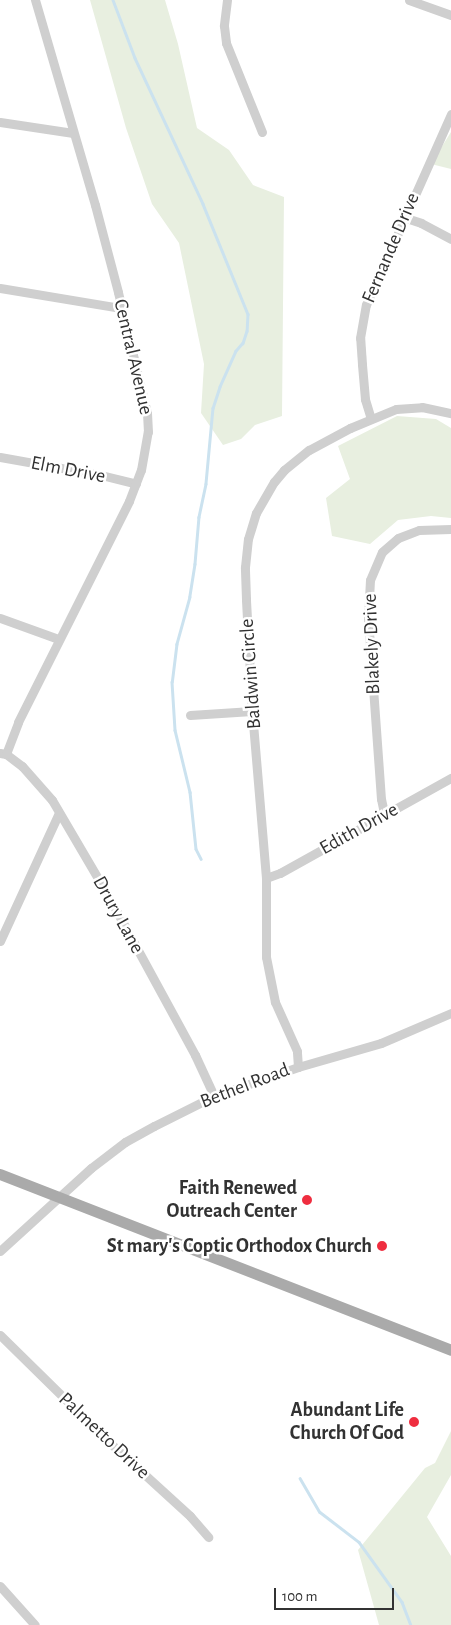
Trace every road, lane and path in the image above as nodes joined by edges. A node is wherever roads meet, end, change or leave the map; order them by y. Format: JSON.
{"nodes":[{"id":1,"x":34,"y":0,"type":"edge"},
{"id":2,"x":227,"y":0,"type":"edge"},
{"id":3,"x":409,"y":0,"type":"edge"},
{"id":4,"x":451,"y":15,"type":"edge"},
{"id":5,"x":451,"y":114,"type":"edge"},
{"id":6,"x":0,"y":122,"type":"edge"},
{"id":7,"x":262,"y":132,"type":"dead end"},
{"id":8,"x":73,"y":133,"type":"junction"},
{"id":9,"x":403,"y":217,"type":"junction"},
{"id":10,"x":451,"y":238,"type":"edge"},
{"id":11,"x":0,"y":288,"type":"edge"},
{"id":12,"x":121,"y":308,"type":"junction"},
{"id":13,"x":451,"y":413,"type":"edge"},
{"id":14,"x":371,"y":419,"type":"junction"},
{"id":15,"x":0,"y":457,"type":"edge"},
{"id":16,"x":136,"y":484,"type":"junction"},
{"id":17,"x":451,"y":529,"type":"edge"},
{"id":18,"x":0,"y":618,"type":"edge"},
{"id":19,"x":58,"y":639,"type":"junction"},
{"id":20,"x":252,"y":711,"type":"junction"},
{"id":21,"x":190,"y":715,"type":"dead end"},
{"id":22,"x":3,"y":753,"type":"edge"},
{"id":23,"x":451,"y":778,"type":"edge"},
{"id":24,"x":59,"y":813,"type":"junction"},
{"id":25,"x":384,"y":814,"type":"junction"},
{"id":26,"x":266,"y":878,"type":"junction"},
{"id":27,"x":3,"y":927,"type":"edge"},
{"id":28,"x":0,"y":941,"type":"edge"},
{"id":29,"x":451,"y":1013,"type":"edge"},
{"id":30,"x":298,"y":1067,"type":"junction"},
{"id":31,"x":214,"y":1096,"type":"junction"},
{"id":32,"x":0,"y":1174,"type":"edge"},
{"id":33,"x":59,"y":1197,"type":"junction"},
{"id":34,"x":0,"y":1251,"type":"edge"},
{"id":35,"x":0,"y":1336,"type":"edge"},
{"id":36,"x":451,"y":1350,"type":"edge"},
{"id":37,"x":208,"y":1536,"type":"dead end"},
{"id":38,"x":0,"y":1586,"type":"edge"},
{"id":39,"x":35,"y":1625,"type":"edge"}],
"edges":[{"from":1,"to":8,"type":"street","name":"Central Avenue"},
{"from":2,"to":7,"type":"street"},
{"from":3,"to":4,"type":"street"},
{"from":5,"to":9,"type":"street","name":"Fernande Drive"},
{"from":6,"to":8,"type":"street"},
{"from":8,"to":12,"type":"street","name":"Central Avenue"},
{"from":9,"to":10,"type":"street"},
{"from":9,"to":14,"type":"street","name":"Fernande Drive"},
{"from":11,"to":12,"type":"street"},
{"from":12,"to":16,"type":"street","name":"Central Avenue"},
{"from":13,"to":14,"type":"street","name":"Baldwin Circle"},
{"from":14,"to":20,"type":"street","name":"Baldwin Circle"},
{"from":15,"to":16,"type":"street","name":"Elm Drive"},
{"from":16,"to":19,"type":"street","name":"Central Avenue"},
{"from":17,"to":25,"type":"street","name":"Blakely Drive"},
{"from":18,"to":19,"type":"street"},
{"from":19,"to":22,"type":"street","name":"Central Avenue"},
{"from":20,"to":21,"type":"street"},
{"from":20,"to":26,"type":"street","name":"Baldwin Circle"},
{"from":22,"to":24,"type":"street","name":"Drury Lane"},
{"from":23,"to":25,"type":"street","name":"Edith Drive"},
{"from":24,"to":27,"type":"street"},
{"from":24,"to":31,"type":"street","name":"Drury Lane"},
{"from":25,"to":26,"type":"street","name":"Edith Drive"},
{"from":26,"to":30,"type":"street","name":"Baldwin Circle"},
{"from":27,"to":28,"type":"street"},
{"from":29,"to":30,"type":"street","name":"Bethel Road"},
{"from":30,"to":31,"type":"street","name":"Bethel Road"},
{"from":31,"to":33,"type":"street","name":"Bethel Road"},
{"from":32,"to":33,"type":"main road"},
{"from":33,"to":34,"type":"street","name":"Bethel Road"},
{"from":33,"to":36,"type":"main road"},
{"from":35,"to":37,"type":"street","name":"Palmetto Drive"},
{"from":38,"to":39,"type":"street"}]}
